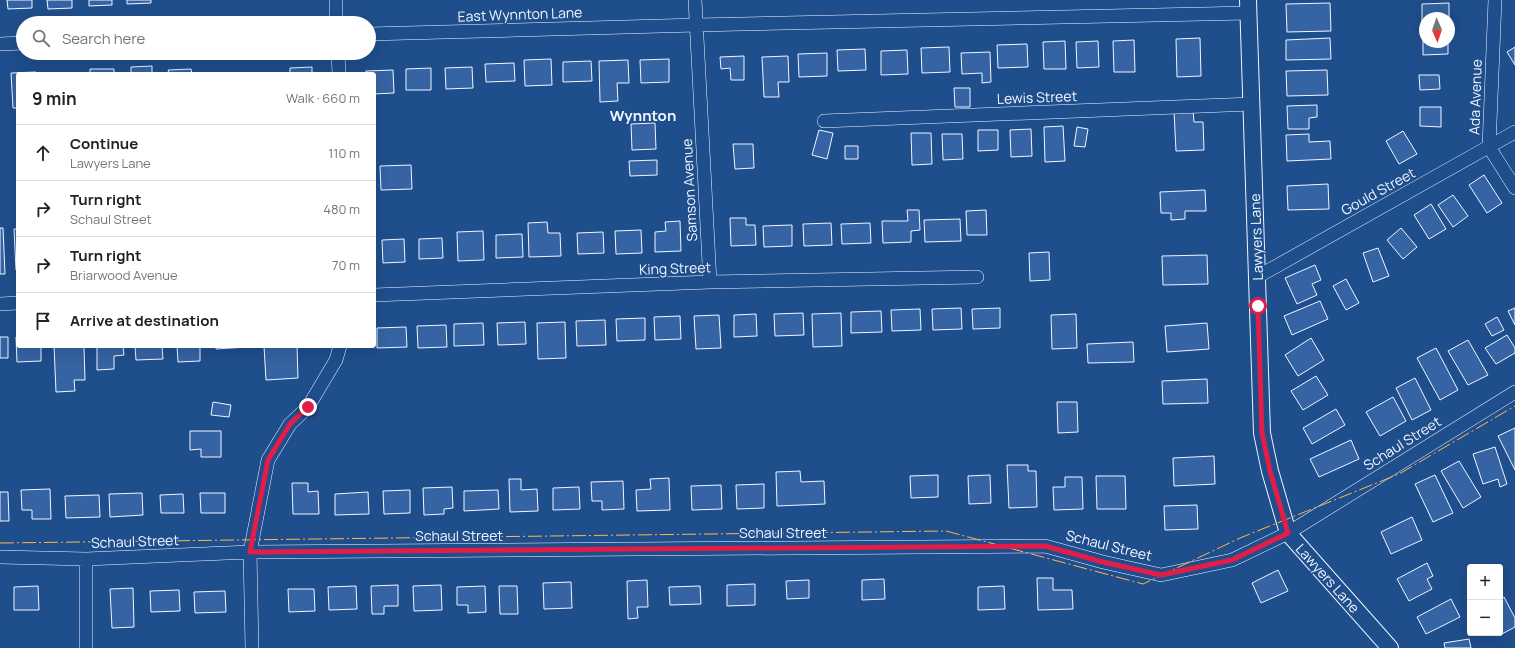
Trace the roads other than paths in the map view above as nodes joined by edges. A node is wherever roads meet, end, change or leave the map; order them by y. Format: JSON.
{"nodes":[{"id":1,"x":336,"y":0,"type":"edge"},
{"id":2,"x":696,"y":0,"type":"edge"},
{"id":3,"x":1495,"y":0,"type":"edge"},
{"id":4,"x":1248,"y":7,"type":"edge"},
{"id":5,"x":336,"y":16,"type":"edge"},
{"id":6,"x":697,"y":25,"type":"junction"},
{"id":7,"x":376,"y":34,"type":"edge"},
{"id":8,"x":16,"y":43,"type":"edge"},
{"id":9,"x":0,"y":44,"type":"edge"},
{"id":10,"x":338,"y":60,"type":"edge"},
{"id":11,"x":339,"y":72,"type":"edge"},
{"id":12,"x":1252,"y":104,"type":"junction"},
{"id":13,"x":824,"y":121,"type":"dead end"},
{"id":14,"x":1515,"y":132,"type":"edge"},
{"id":15,"x":1490,"y":147,"type":"junction"},
{"id":16,"x":1515,"y":188,"type":"edge"},
{"id":17,"x":977,"y":277,"type":"dead end"},
{"id":18,"x":1257,"y":277,"type":"junction"},
{"id":19,"x":710,"y":282,"type":"junction"},
{"id":20,"x":376,"y":295,"type":"edge"},
{"id":21,"x":16,"y":303,"type":"edge"},
{"id":22,"x":0,"y":304,"type":"edge"},
{"id":23,"x":339,"y":348,"type":"edge"},
{"id":24,"x":1515,"y":392,"type":"edge"},
{"id":25,"x":1288,"y":533,"type":"junction"},
{"id":26,"x":250,"y":552,"type":"junction"},
{"id":27,"x":0,"y":557,"type":"edge"},
{"id":28,"x":86,"y":559,"type":"junction"},
{"id":29,"x":86,"y":648,"type":"edge"},
{"id":30,"x":252,"y":648,"type":"edge"},
{"id":31,"x":1390,"y":648,"type":"edge"}],
"edges":[{"from":1,"to":5,"type":"street"},
{"from":2,"to":6,"type":"street","name":"Samson Avenue"},
{"from":3,"to":15,"type":"street","name":"Ada Avenue"},
{"from":4,"to":6,"type":"street","name":"East Wynnton Lane"},
{"from":4,"to":12,"type":"street","name":"Lawyers Lane"},
{"from":6,"to":7,"type":"street","name":"East Wynnton Lane"},
{"from":6,"to":19,"type":"street","name":"Samson Avenue"},
{"from":8,"to":9,"type":"street"},
{"from":10,"to":11,"type":"street"},
{"from":12,"to":13,"type":"street","name":"Lewis Street"},
{"from":12,"to":18,"type":"street","name":"Lawyers Lane"},
{"from":14,"to":15,"type":"street","name":"Gould Street"},
{"from":15,"to":16,"type":"street","name":"Ada Avenue"},
{"from":15,"to":18,"type":"street","name":"Gould Street"},
{"from":17,"to":19,"type":"street","name":"King Street"},
{"from":18,"to":25,"type":"street","name":"Lawyers Lane"},
{"from":19,"to":20,"type":"street","name":"King Street"},
{"from":21,"to":22,"type":"street"},
{"from":23,"to":26,"type":"street"},
{"from":24,"to":25,"type":"street","name":"Schaul Street"},
{"from":25,"to":26,"type":"street","name":"Schaul Street"},
{"from":25,"to":31,"type":"street","name":"Lawyers Lane"},
{"from":26,"to":28,"type":"street","name":"Schaul Street"},
{"from":26,"to":30,"type":"street"},
{"from":27,"to":28,"type":"street","name":"Schaul Street"},
{"from":28,"to":29,"type":"street"}]}
